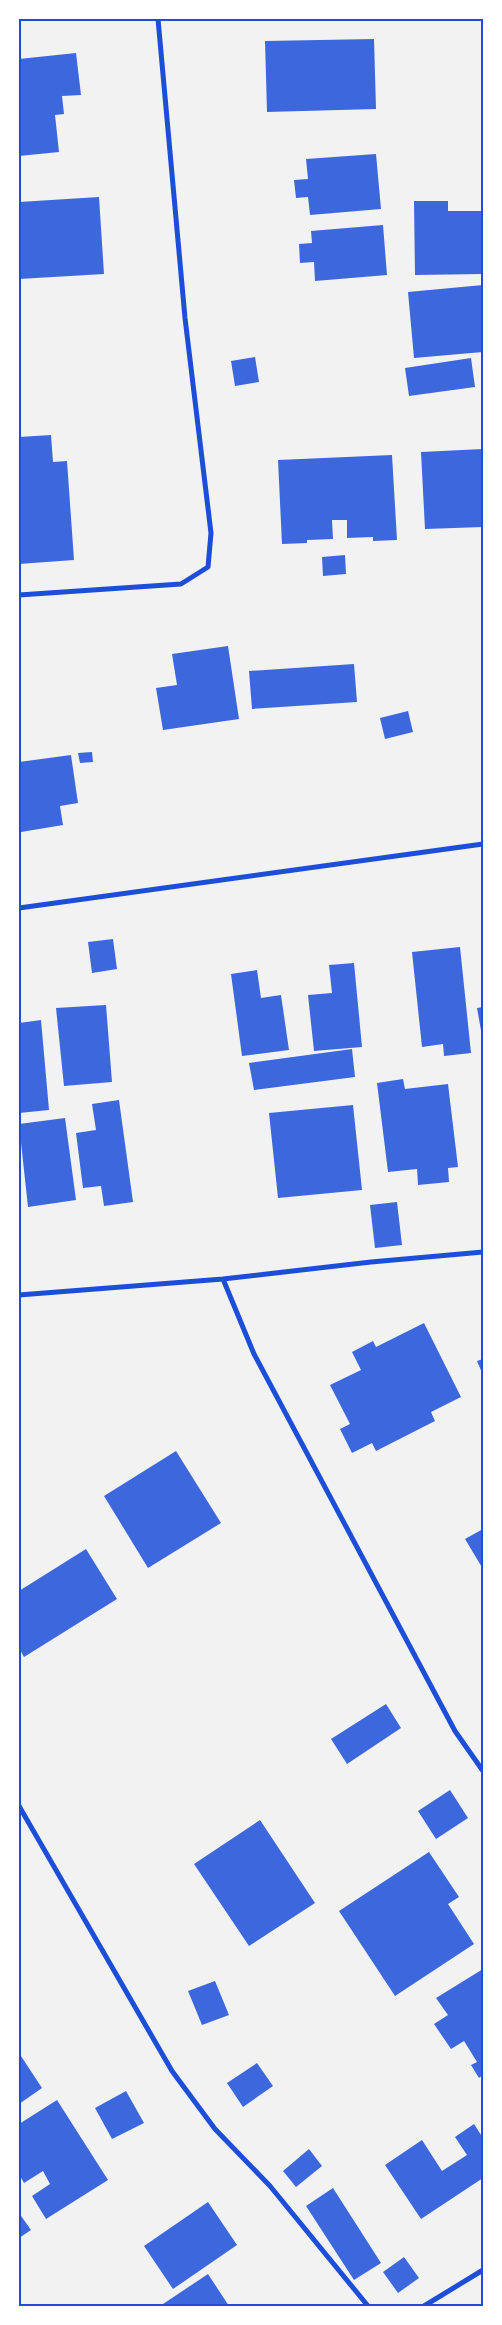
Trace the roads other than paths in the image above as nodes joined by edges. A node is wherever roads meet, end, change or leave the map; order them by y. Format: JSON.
{"nodes":[{"id":1,"x":158,"y":19,"type":"edge"},
{"id":2,"x":19,"y":595,"type":"edge"},
{"id":3,"x":483,"y":844,"type":"edge"},
{"id":4,"x":19,"y":908,"type":"edge"},
{"id":5,"x":483,"y":1252,"type":"edge"},
{"id":6,"x":223,"y":1279,"type":"junction"},
{"id":7,"x":19,"y":1295,"type":"edge"},
{"id":8,"x":483,"y":1771,"type":"edge"},
{"id":9,"x":19,"y":1806,"type":"edge"},
{"id":10,"x":483,"y":2270,"type":"edge"},
{"id":11,"x":368,"y":2306,"type":"edge"},
{"id":12,"x":424,"y":2306,"type":"edge"}],
"edges":[{"from":1,"to":2,"type":"street"},
{"from":3,"to":4,"type":"street"},
{"from":5,"to":6,"type":"street"},
{"from":6,"to":7,"type":"street"},
{"from":6,"to":8,"type":"street"},
{"from":9,"to":11,"type":"street"},
{"from":10,"to":12,"type":"street"}]}
